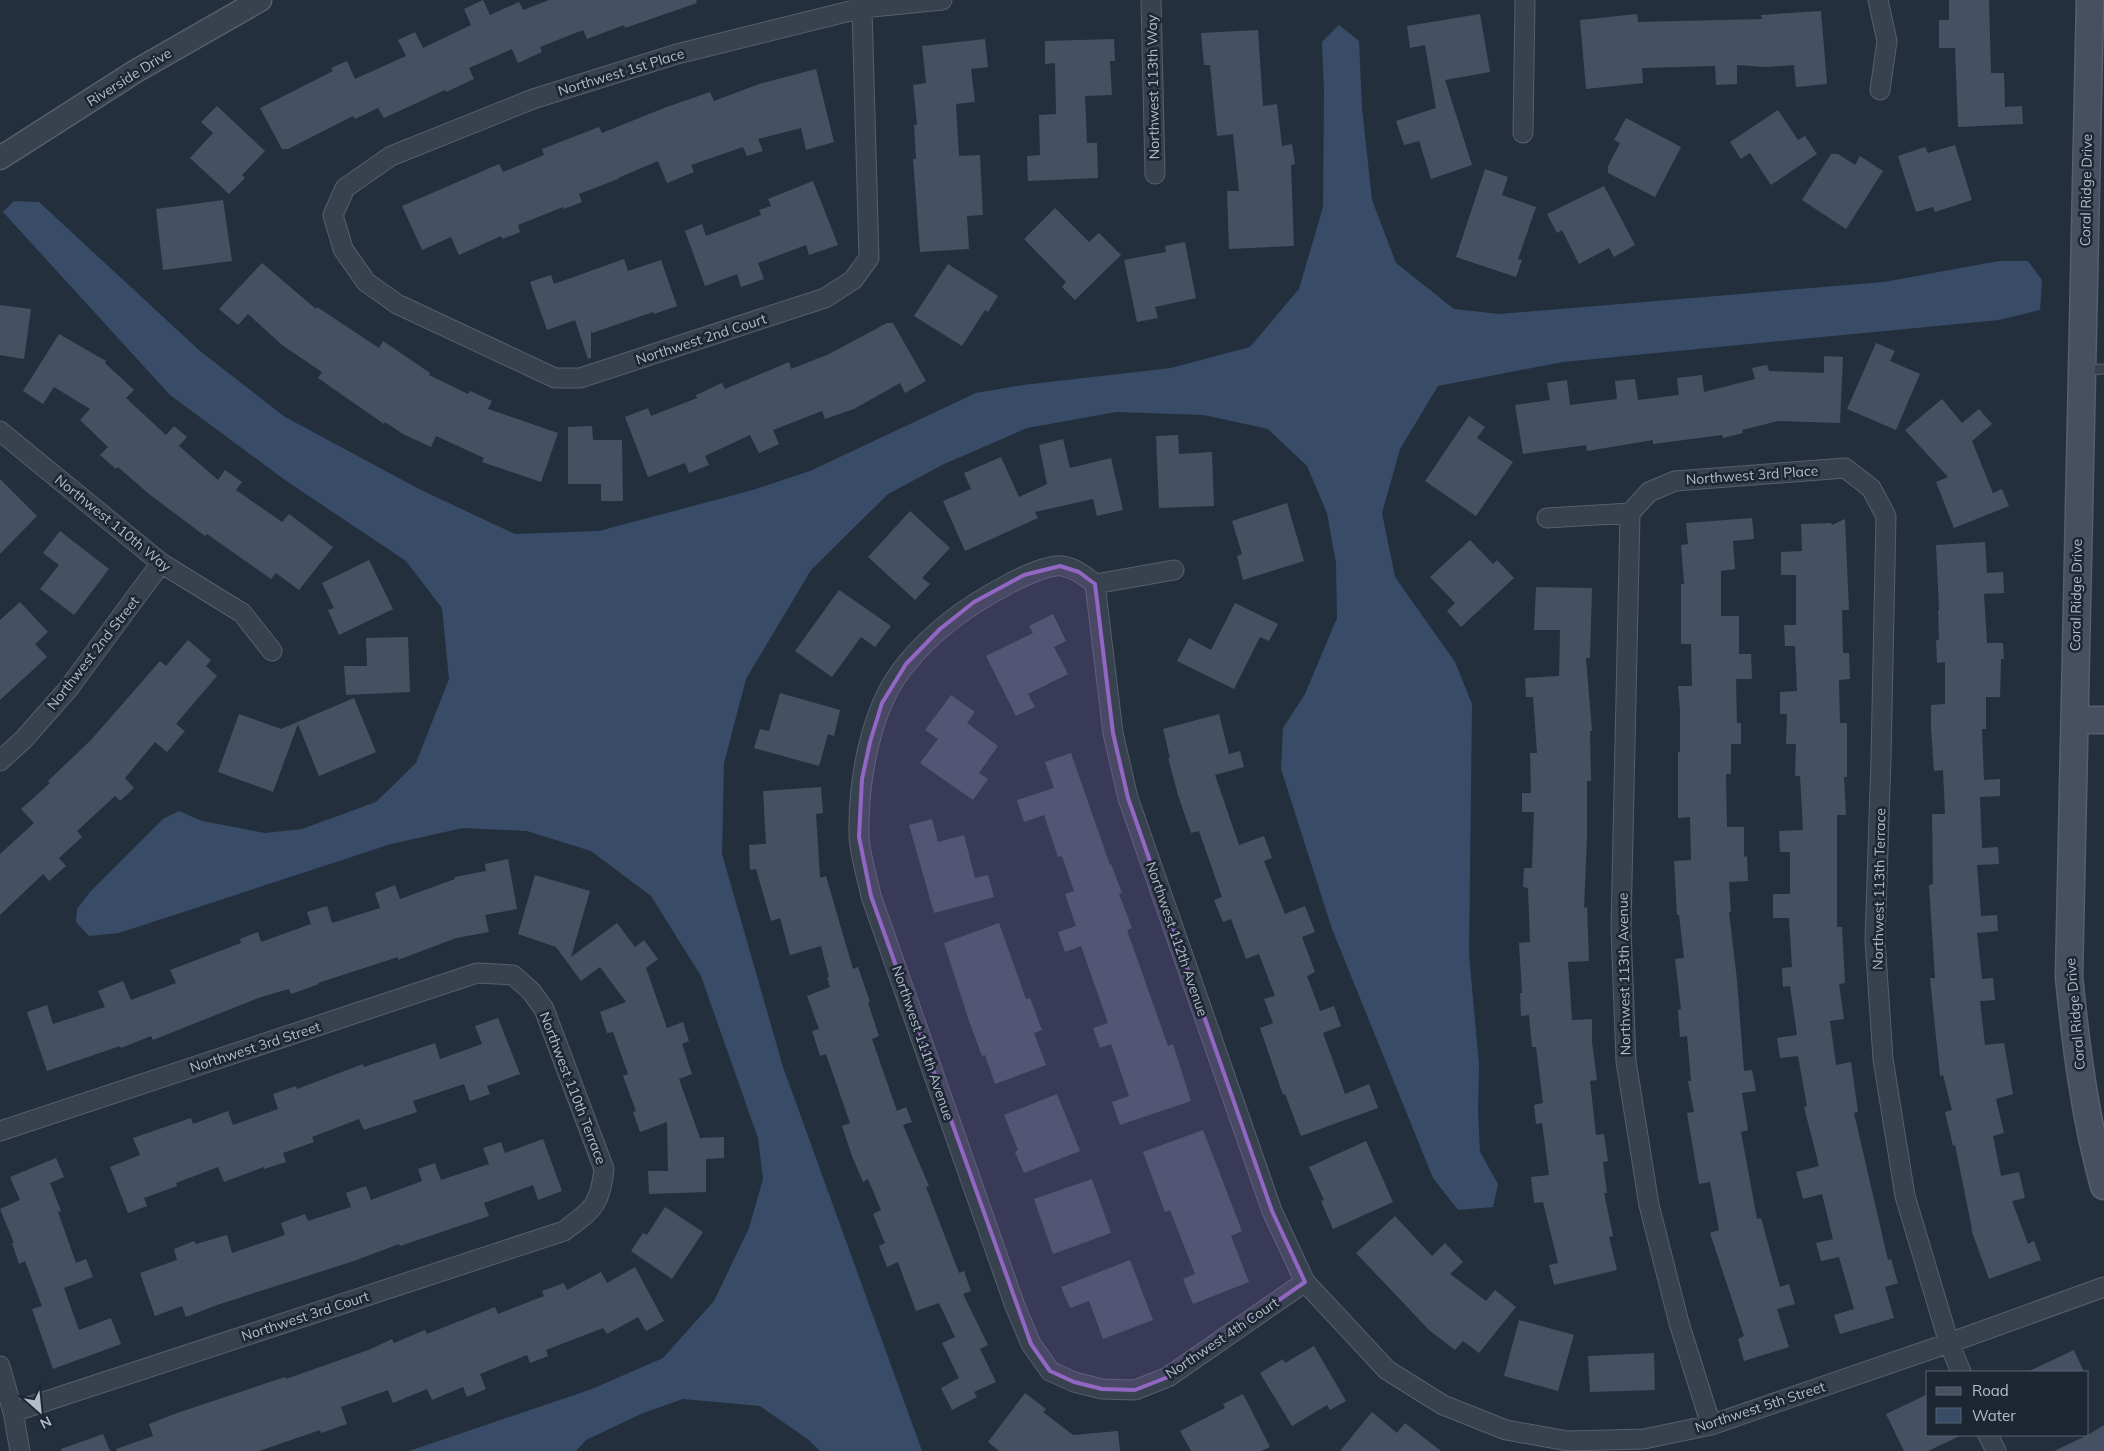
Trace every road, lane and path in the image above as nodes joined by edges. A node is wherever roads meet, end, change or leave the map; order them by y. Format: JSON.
{"nodes":[{"id":1,"x":942,"y":0,"type":"edge"},
{"id":2,"x":1151,"y":0,"type":"edge"},
{"id":3,"x":1525,"y":0,"type":"edge"},
{"id":4,"x":1878,"y":0,"type":"edge"},
{"id":5,"x":2090,"y":0,"type":"edge"},
{"id":6,"x":255,"y":1,"type":"edge"},
{"id":7,"x":861,"y":4,"type":"edge"},
{"id":8,"x":1880,"y":90,"type":"dead end"},
{"id":9,"x":1523,"y":133,"type":"dead end"},
{"id":10,"x":0,"y":158,"type":"edge"},
{"id":11,"x":1155,"y":174,"type":"dead end"},
{"id":12,"x":333,"y":215,"type":"joint"},
{"id":13,"x":2093,"y":369,"type":"edge"},
{"id":14,"x":0,"y":431,"type":"edge"},
{"id":15,"x":1871,"y":488,"type":"joint"},
{"id":16,"x":1630,"y":513,"type":"junction"},
{"id":17,"x":1547,"y":518,"type":"dead end"},
{"id":18,"x":161,"y":563,"type":"junction"},
{"id":19,"x":1174,"y":570,"type":"dead end"},
{"id":20,"x":1094,"y":584,"type":"junction"},
{"id":21,"x":272,"y":651,"type":"dead end"},
{"id":22,"x":2074,"y":720,"type":"junction"},
{"id":23,"x":2104,"y":720,"type":"edge"},
{"id":24,"x":0,"y":761,"type":"edge"},
{"id":25,"x":512,"y":975,"type":"joint"},
{"id":26,"x":0,"y":1131,"type":"edge"},
{"id":27,"x":2104,"y":1186,"type":"edge"},
{"id":28,"x":591,"y":1210,"type":"joint"},
{"id":29,"x":1305,"y":1282,"type":"junction"},
{"id":30,"x":2104,"y":1287,"type":"edge"},
{"id":31,"x":1949,"y":1343,"type":"junction"},
{"id":32,"x":0,"y":1366,"type":"edge"},
{"id":33,"x":1050,"y":1371,"type":"joint"},
{"id":34,"x":1961,"y":1371,"type":"edge"},
{"id":35,"x":13,"y":1412,"type":"junction"},
{"id":36,"x":1711,"y":1425,"type":"junction"},
{"id":37,"x":1988,"y":1436,"type":"edge"},
{"id":38,"x":20,"y":1451,"type":"edge"},
{"id":39,"x":1996,"y":1451,"type":"edge"}],
"edges":[{"from":1,"to":7,"type":"street","name":"Northwest 1st Place"},
{"from":2,"to":11,"type":"street","name":"Northwest 113th Way"},
{"from":3,"to":9,"type":"street"},
{"from":4,"to":8,"type":"street"},
{"from":5,"to":13,"type":"main road","name":"Coral Ridge Drive"},
{"from":6,"to":10,"type":"street","name":"Riverside Drive"},
{"from":7,"to":12,"type":"street","name":"Northwest 1st Place"},
{"from":7,"to":12,"type":"street","name":"Northwest 2nd Court"},
{"from":13,"to":22,"type":"main road","name":"Coral Ridge Drive"},
{"from":14,"to":18,"type":"street","name":"Northwest 110th Way"},
{"from":15,"to":16,"type":"street","name":"Northwest 3rd Place"},
{"from":15,"to":31,"type":"street","name":"Northwest 113th Terrace"},
{"from":16,"to":17,"type":"street"},
{"from":16,"to":36,"type":"street","name":"Northwest 113th Avenue"},
{"from":18,"to":21,"type":"street","name":"Northwest 110th Way"},
{"from":18,"to":24,"type":"street","name":"Northwest 2nd Street"},
{"from":19,"to":20,"type":"street"},
{"from":20,"to":29,"type":"street","name":"Northwest 112th Avenue"},
{"from":20,"to":33,"type":"street","name":"Northwest 111th Avenue"},
{"from":22,"to":23,"type":"main road"},
{"from":22,"to":27,"type":"main road","name":"Coral Ridge Drive"},
{"from":25,"to":26,"type":"street","name":"Northwest 3rd Street"},
{"from":25,"to":28,"type":"street","name":"Northwest 110th Terrace"},
{"from":28,"to":35,"type":"street","name":"Northwest 3rd Court"},
{"from":29,"to":33,"type":"street","name":"Northwest 4th Court"},
{"from":29,"to":36,"type":"street","name":"Northwest 5th Street"},
{"from":30,"to":31,"type":"street","name":"Northwest 5th Street"},
{"from":31,"to":34,"type":"street","name":"Northwest 113th Terrace"},
{"from":31,"to":36,"type":"street","name":"Northwest 5th Street"},
{"from":32,"to":35,"type":"street"},
{"from":35,"to":38,"type":"street"},
{"from":37,"to":39,"type":"street"}]}
